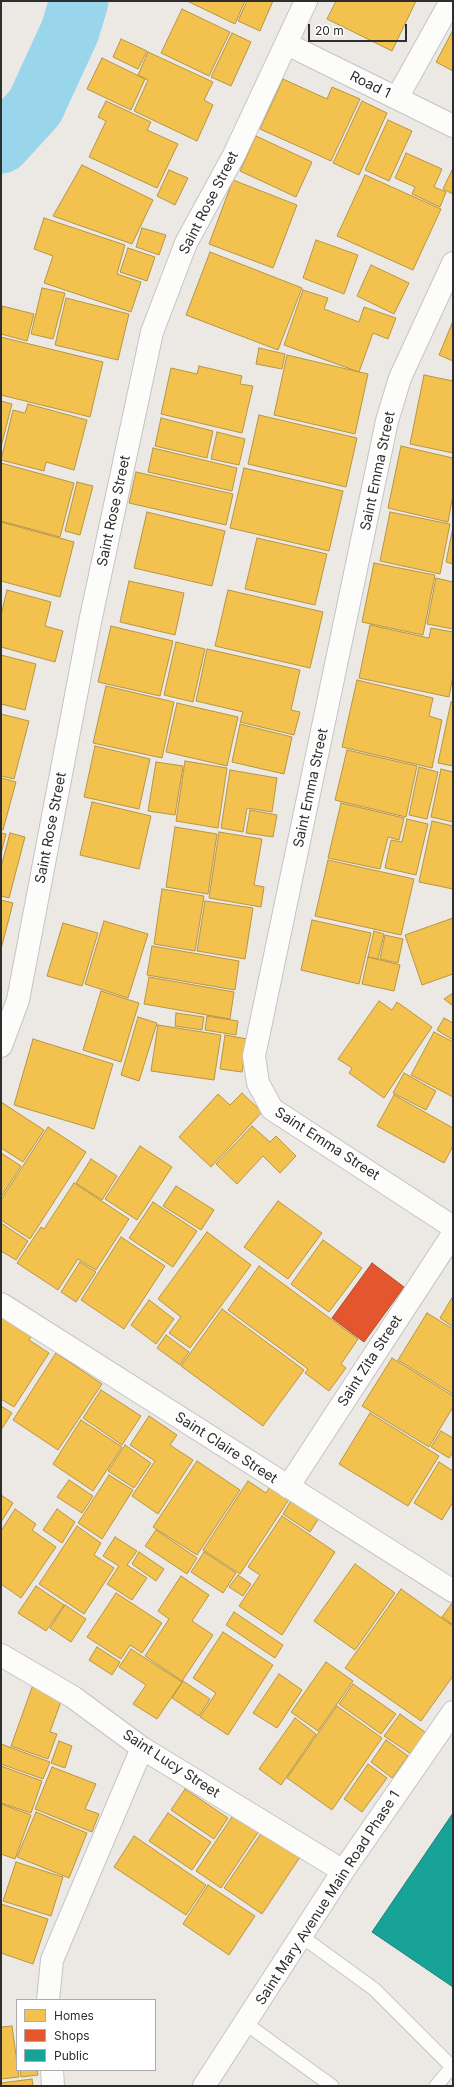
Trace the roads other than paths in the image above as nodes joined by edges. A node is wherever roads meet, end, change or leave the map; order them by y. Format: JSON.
{"nodes":[{"id":1,"x":306,"y":1,"type":"edge"},
{"id":2,"x":451,"y":1,"type":"edge"},
{"id":3,"x":287,"y":44,"type":"junction"},
{"id":4,"x":397,"y":98,"type":"junction"},
{"id":5,"x":453,"y":126,"type":"edge"},
{"id":6,"x":453,"y":263,"type":"edge"},
{"id":7,"x":1,"y":1046,"type":"edge"},
{"id":8,"x":453,"y":1226,"type":"edge"},
{"id":9,"x":453,"y":1234,"type":"edge"},
{"id":10,"x":1,"y":1304,"type":"edge"},
{"id":11,"x":288,"y":1487,"type":"junction"},
{"id":12,"x":453,"y":1591,"type":"edge"},
{"id":13,"x":1,"y":1655,"type":"edge"},
{"id":14,"x":453,"y":1712,"type":"edge"},
{"id":15,"x":142,"y":1748,"type":"junction"},
{"id":16,"x":343,"y":1871,"type":"junction"},
{"id":17,"x":301,"y":1936,"type":"junction"},
{"id":18,"x":48,"y":1999,"type":"edge"},
{"id":19,"x":245,"y":2023,"type":"junction"},
{"id":20,"x":52,"y":2071,"type":"edge"},
{"id":21,"x":52,"y":2086,"type":"edge"},
{"id":22,"x":204,"y":2086,"type":"edge"},
{"id":23,"x":332,"y":2086,"type":"edge"},
{"id":24,"x":436,"y":2086,"type":"edge"}],
"edges":[{"from":1,"to":3,"type":"street","name":"Saint Rose Street"},
{"from":2,"to":4,"type":"street"},
{"from":3,"to":4,"type":"street","name":"Road 1"},
{"from":3,"to":7,"type":"street","name":"Saint Rose Street"},
{"from":4,"to":5,"type":"street","name":"Road 1"},
{"from":6,"to":8,"type":"street","name":"Saint Emma Street"},
{"from":9,"to":11,"type":"street","name":"Saint Zita Street"},
{"from":10,"to":11,"type":"street","name":"Saint Claire Street"},
{"from":11,"to":12,"type":"street","name":"Saint Claire Street"},
{"from":13,"to":15,"type":"street","name":"Saint Lucy Street"},
{"from":14,"to":16,"type":"street","name":"Saint Mary Avenue Main Road Phase 1"},
{"from":15,"to":16,"type":"street","name":"Saint Lucy Street"},
{"from":15,"to":18,"type":"street"},
{"from":16,"to":17,"type":"street","name":"Saint Mary Avenue Main Road Phase 1"},
{"from":17,"to":19,"type":"street","name":"Saint Mary Avenue Main Road Phase 1"},
{"from":17,"to":24,"type":"lane"},
{"from":19,"to":22,"type":"street","name":"Saint Mary Avenue Main Road Phase 1"},
{"from":19,"to":23,"type":"lane"},
{"from":20,"to":21,"type":"street"}]}
